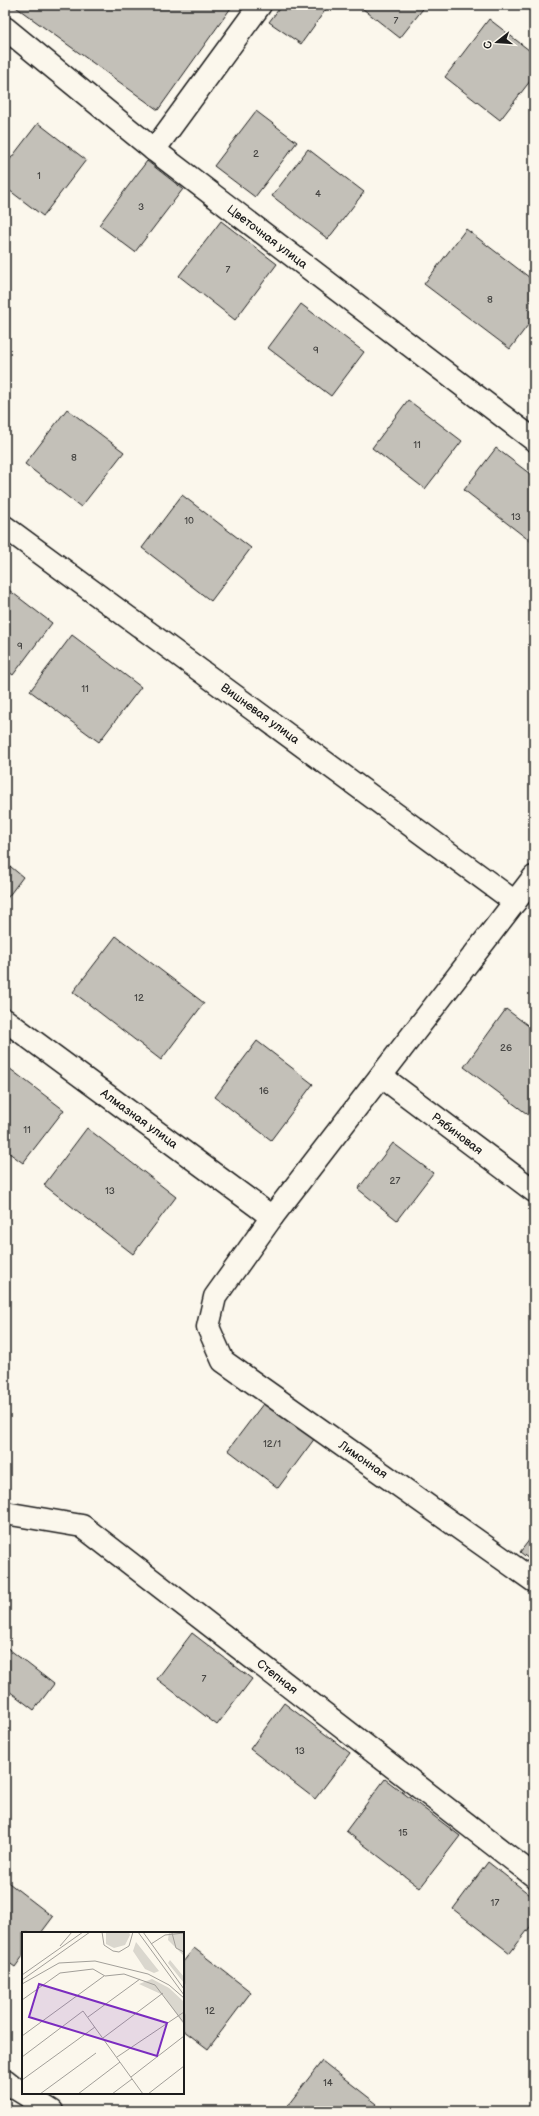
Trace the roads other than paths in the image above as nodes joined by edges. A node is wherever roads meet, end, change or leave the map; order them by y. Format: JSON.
{"nodes":[{"id":1,"x":260,"y":5,"type":"edge"},
{"id":2,"x":5,"y":28,"type":"edge"},
{"id":3,"x":154,"y":150,"type":"junction"},
{"id":4,"x":534,"y":440,"type":"edge"},
{"id":5,"x":5,"y":527,"type":"edge"},
{"id":6,"x":534,"y":877,"type":"edge"},
{"id":7,"x":514,"y":902,"type":"junction"},
{"id":8,"x":5,"y":1020,"type":"edge"},
{"id":9,"x":381,"y":1076,"type":"junction"},
{"id":10,"x":534,"y":1191,"type":"edge"},
{"id":11,"x":272,"y":1218,"type":"junction"},
{"id":12,"x":5,"y":1514,"type":"edge"},
{"id":13,"x":534,"y":1581,"type":"edge"},
{"id":14,"x":534,"y":1876,"type":"edge"},
{"id":15,"x":5,"y":2080,"type":"edge"},
{"id":16,"x":22,"y":2092,"type":"edge"},
{"id":17,"x":25,"y":2094,"type":"edge"},
{"id":18,"x":52,"y":2111,"type":"edge"}],
"edges":[{"from":1,"to":3,"type":"street"},
{"from":2,"to":3,"type":"street","name":"Цветочная улица"},
{"from":3,"to":4,"type":"street","name":"Цветочная улица"},
{"from":5,"to":7,"type":"street","name":"Вишневая улица"},
{"from":6,"to":7,"type":"street"},
{"from":7,"to":9,"type":"street"},
{"from":8,"to":11,"type":"street","name":"Алмазная улица"},
{"from":9,"to":10,"type":"street","name":"Рябиновая"},
{"from":9,"to":11,"type":"street"},
{"from":11,"to":13,"type":"street","name":"Лимонная"},
{"from":12,"to":14,"type":"street","name":"Степная"},
{"from":15,"to":16,"type":"street"},
{"from":17,"to":18,"type":"street"}]}
